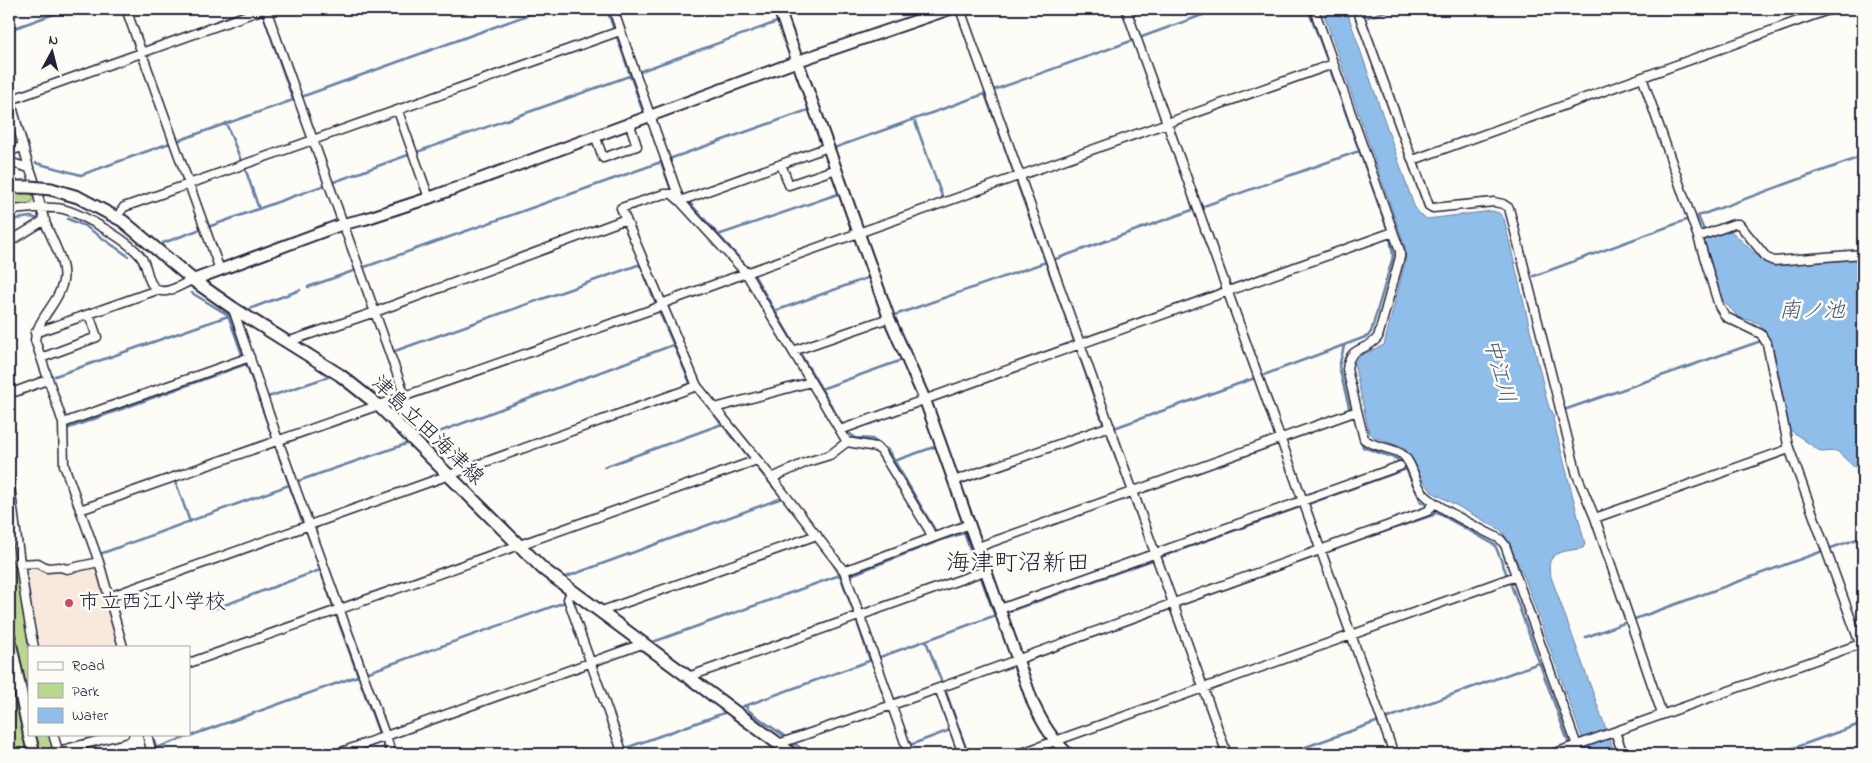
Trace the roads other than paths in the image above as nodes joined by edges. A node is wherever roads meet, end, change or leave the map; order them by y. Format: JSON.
{"nodes":[{"id":1,"x":126,"y":9,"type":"edge"},
{"id":2,"x":265,"y":9,"type":"edge"},
{"id":3,"x":613,"y":9,"type":"edge"},
{"id":4,"x":779,"y":9,"type":"edge"},
{"id":5,"x":950,"y":9,"type":"edge"},
{"id":6,"x":960,"y":9,"type":"edge"},
{"id":7,"x":1126,"y":9,"type":"edge"},
{"id":8,"x":1314,"y":9,"type":"edge"},
{"id":9,"x":1357,"y":9,"type":"edge"},
{"id":10,"x":1831,"y":9,"type":"edge"},
{"id":11,"x":1814,"y":12,"type":"edge"},
{"id":12,"x":620,"y":31,"type":"junction"},
{"id":13,"x":142,"y":53,"type":"junction"},
{"id":14,"x":798,"y":61,"type":"junction"},
{"id":15,"x":1333,"y":64,"type":"junction"},
{"id":16,"x":1642,"y":77,"type":"junction"},
{"id":17,"x":9,"y":97,"type":"edge"},
{"id":18,"x":398,"y":111,"type":"junction"},
{"id":19,"x":649,"y":115,"type":"junction"},
{"id":20,"x":629,"y":122,"type":"junction"},
{"id":21,"x":1167,"y":123,"type":"junction"},
{"id":22,"x":595,"y":135,"type":"junction"},
{"id":23,"x":313,"y":141,"type":"junction"},
{"id":24,"x":22,"y":146,"type":"junction"},
{"id":25,"x":828,"y":147,"type":"junction"},
{"id":26,"x":9,"y":152,"type":"edge"},
{"id":27,"x":1413,"y":160,"type":"junction"},
{"id":28,"x":9,"y":162,"type":"edge"},
{"id":29,"x":781,"y":164,"type":"junction"},
{"id":30,"x":29,"y":168,"type":"junction"},
{"id":31,"x":836,"y":169,"type":"junction"},
{"id":32,"x":1019,"y":175,"type":"junction"},
{"id":33,"x":190,"y":184,"type":"junction"},
{"id":34,"x":9,"y":187,"type":"edge"},
{"id":35,"x":429,"y":198,"type":"junction"},
{"id":36,"x":680,"y":201,"type":"junction"},
{"id":37,"x":42,"y":208,"type":"junction"},
{"id":38,"x":9,"y":210,"type":"edge"},
{"id":39,"x":120,"y":211,"type":"dead end"},
{"id":40,"x":626,"y":219,"type":"junction"},
{"id":41,"x":45,"y":220,"type":"junction"},
{"id":42,"x":113,"y":220,"type":"dead end"},
{"id":43,"x":343,"y":224,"type":"junction"},
{"id":44,"x":105,"y":229,"type":"junction"},
{"id":45,"x":1393,"y":232,"type":"junction"},
{"id":46,"x":859,"y":233,"type":"junction"},
{"id":47,"x":1702,"y":236,"type":"junction"},
{"id":48,"x":9,"y":242,"type":"edge"},
{"id":49,"x":1863,"y":254,"type":"edge"},
{"id":50,"x":220,"y":270,"type":"junction"},
{"id":51,"x":746,"y":273,"type":"junction"},
{"id":52,"x":193,"y":280,"type":"junction"},
{"id":53,"x":157,"y":290,"type":"junction"},
{"id":54,"x":1228,"y":291,"type":"junction"},
{"id":55,"x":661,"y":304,"type":"junction"},
{"id":56,"x":233,"y":308,"type":"junction"},
{"id":57,"x":375,"y":312,"type":"junction"},
{"id":58,"x":89,"y":314,"type":"junction"},
{"id":59,"x":889,"y":318,"type":"junction"},
{"id":60,"x":36,"y":333,"type":"junction"},
{"id":61,"x":287,"y":342,"type":"junction"},
{"id":62,"x":1080,"y":344,"type":"junction"},
{"id":63,"x":793,"y":351,"type":"junction"},
{"id":64,"x":250,"y":357,"type":"junction"},
{"id":65,"x":41,"y":358,"type":"junction"},
{"id":66,"x":47,"y":380,"type":"junction"},
{"id":67,"x":811,"y":382,"type":"junction"},
{"id":68,"x":697,"y":386,"type":"junction"},
{"id":69,"x":9,"y":394,"type":"edge"},
{"id":70,"x":405,"y":396,"type":"junction"},
{"id":71,"x":925,"y":400,"type":"junction"},
{"id":72,"x":378,"y":405,"type":"junction"},
{"id":73,"x":715,"y":408,"type":"junction"},
{"id":74,"x":1357,"y":411,"type":"junction"},
{"id":75,"x":63,"y":423,"type":"junction"},
{"id":76,"x":1110,"y":426,"type":"junction"},
{"id":77,"x":840,"y":430,"type":"junction"},
{"id":78,"x":1280,"y":438,"type":"junction"},
{"id":79,"x":278,"y":440,"type":"junction"},
{"id":80,"x":847,"y":442,"type":"junction"},
{"id":81,"x":1789,"y":449,"type":"junction"},
{"id":82,"x":757,"y":460,"type":"junction"},
{"id":83,"x":1400,"y":466,"type":"dead end"},
{"id":84,"x":449,"y":476,"type":"junction"},
{"id":85,"x":772,"y":478,"type":"junction"},
{"id":86,"x":9,"y":479,"type":"edge"},
{"id":87,"x":954,"y":481,"type":"junction"},
{"id":88,"x":1134,"y":491,"type":"junction"},
{"id":89,"x":1304,"y":503,"type":"junction"},
{"id":90,"x":1434,"y":503,"type":"junction"},
{"id":91,"x":80,"y":510,"type":"junction"},
{"id":92,"x":1595,"y":518,"type":"junction"},
{"id":93,"x":9,"y":520,"type":"edge"},
{"id":94,"x":970,"y":524,"type":"junction"},
{"id":95,"x":309,"y":525,"type":"junction"},
{"id":96,"x":817,"y":535,"type":"junction"},
{"id":97,"x":932,"y":538,"type":"junction"},
{"id":98,"x":518,"y":546,"type":"junction"},
{"id":99,"x":978,"y":546,"type":"junction"},
{"id":100,"x":1320,"y":550,"type":"junction"},
{"id":101,"x":1156,"y":556,"type":"junction"},
{"id":102,"x":99,"y":562,"type":"junction"},
{"id":103,"x":19,"y":564,"type":"junction"},
{"id":104,"x":986,"y":570,"type":"junction"},
{"id":105,"x":844,"y":571,"type":"junction"},
{"id":106,"x":1516,"y":576,"type":"junction"},
{"id":107,"x":571,"y":592,"type":"junction"},
{"id":108,"x":109,"y":597,"type":"junction"},
{"id":109,"x":1174,"y":603,"type":"junction"},
{"id":110,"x":340,"y":610,"type":"junction"},
{"id":111,"x":599,"y":612,"type":"junction"},
{"id":112,"x":1001,"y":612,"type":"junction"},
{"id":113,"x":860,"y":615,"type":"junction"},
{"id":114,"x":1351,"y":635,"type":"junction"},
{"id":115,"x":9,"y":637,"type":"edge"},
{"id":116,"x":1861,"y":643,"type":"edge"},
{"id":117,"x":642,"y":644,"type":"junction"},
{"id":118,"x":34,"y":646,"type":"edge"},
{"id":119,"x":123,"y":646,"type":"edge"},
{"id":120,"x":1018,"y":659,"type":"junction"},
{"id":121,"x":190,"y":663,"type":"edge"},
{"id":122,"x":590,"y":663,"type":"junction"},
{"id":123,"x":688,"y":677,"type":"junction"},
{"id":124,"x":939,"y":688,"type":"junction"},
{"id":125,"x":1204,"y":688,"type":"junction"},
{"id":126,"x":892,"y":705,"type":"junction"},
{"id":127,"x":1662,"y":714,"type":"junction"},
{"id":128,"x":28,"y":728,"type":"edge"},
{"id":129,"x":1612,"y":732,"type":"junction"},
{"id":130,"x":30,"y":736,"type":"edge"},
{"id":131,"x":54,"y":736,"type":"edge"},
{"id":132,"x":117,"y":736,"type":"edge"},
{"id":133,"x":148,"y":736,"type":"edge"},
{"id":134,"x":385,"y":737,"type":"junction"},
{"id":135,"x":1055,"y":741,"type":"junction"},
{"id":136,"x":778,"y":744,"type":"junction"},
{"id":137,"x":1579,"y":745,"type":"junction"},
{"id":138,"x":61,"y":753,"type":"edge"},
{"id":139,"x":34,"y":754,"type":"edge"},
{"id":140,"x":152,"y":754,"type":"edge"},
{"id":141,"x":336,"y":754,"type":"edge"},
{"id":142,"x":392,"y":754,"type":"edge"},
{"id":143,"x":623,"y":754,"type":"edge"},
{"id":144,"x":792,"y":754,"type":"edge"},
{"id":145,"x":909,"y":754,"type":"edge"},
{"id":146,"x":963,"y":754,"type":"edge"},
{"id":147,"x":1019,"y":754,"type":"edge"},
{"id":148,"x":1068,"y":754,"type":"edge"},
{"id":149,"x":1228,"y":754,"type":"edge"},
{"id":150,"x":1394,"y":754,"type":"edge"},
{"id":151,"x":1552,"y":754,"type":"edge"},
{"id":152,"x":1580,"y":754,"type":"edge"},
{"id":153,"x":1623,"y":754,"type":"edge"}],
"edges":[{"from":1,"to":13,"type":"street"},
{"from":2,"to":13,"type":"street"},
{"from":2,"to":23,"type":"street"},
{"from":3,"to":12,"type":"street"},
{"from":4,"to":14,"type":"street"},
{"from":5,"to":14,"type":"street"},
{"from":6,"to":32,"type":"street"},
{"from":7,"to":21,"type":"street"},
{"from":8,"to":15,"type":"street"},
{"from":9,"to":27,"type":"street"},
{"from":10,"to":11,"type":"street"},
{"from":11,"to":16,"type":"street"},
{"from":12,"to":18,"type":"street"},
{"from":12,"to":19,"type":"street"},
{"from":13,"to":17,"type":"street"},
{"from":13,"to":33,"type":"street"},
{"from":14,"to":19,"type":"street"},
{"from":14,"to":25,"type":"street"},
{"from":15,"to":21,"type":"street"},
{"from":15,"to":45,"type":"street"},
{"from":16,"to":27,"type":"street"},
{"from":16,"to":47,"type":"street"},
{"from":17,"to":24,"type":"street"},
{"from":18,"to":23,"type":"street"},
{"from":18,"to":35,"type":"street"},
{"from":19,"to":20,"type":"street"},
{"from":19,"to":36,"type":"street"},
{"from":20,"to":22,"type":"street"},
{"from":20,"to":22,"type":"street"},
{"from":21,"to":32,"type":"street"},
{"from":21,"to":54,"type":"street"},
{"from":22,"to":35,"type":"street"},
{"from":23,"to":33,"type":"street"},
{"from":23,"to":43,"type":"street"},
{"from":24,"to":26,"type":"street"},
{"from":24,"to":30,"type":"street"},
{"from":25,"to":29,"type":"street"},
{"from":25,"to":31,"type":"street"},
{"from":27,"to":92,"type":"street"},
{"from":28,"to":30,"type":"street"},
{"from":29,"to":31,"type":"street"},
{"from":29,"to":36,"type":"street"},
{"from":30,"to":37,"type":"street"},
{"from":31,"to":46,"type":"street"},
{"from":32,"to":46,"type":"street"},
{"from":32,"to":62,"type":"street"},
{"from":33,"to":39,"type":"street"},
{"from":33,"to":50,"type":"street"},
{"from":34,"to":52,"type":"main road","name":"津島立田海津線","bridge":true},
{"from":35,"to":43,"type":"street"},
{"from":36,"to":40,"type":"street"},
{"from":36,"to":51,"type":"street"},
{"from":37,"to":38,"type":"street"},
{"from":37,"to":41,"type":"street"},
{"from":37,"to":44,"type":"street"},
{"from":40,"to":55,"type":"street"},
{"from":40,"to":57,"type":"street"},
{"from":41,"to":48,"type":"street"},
{"from":41,"to":60,"type":"street"},
{"from":42,"to":44,"type":"street"},
{"from":43,"to":50,"type":"street"},
{"from":43,"to":57,"type":"street"},
{"from":44,"to":53,"type":"street"},
{"from":45,"to":54,"type":"street"},
{"from":45,"to":74,"type":"street"},
{"from":46,"to":51,"type":"street"},
{"from":46,"to":59,"type":"street"},
{"from":47,"to":49,"type":"street"},
{"from":47,"to":81,"type":"street"},
{"from":50,"to":52,"type":"street"},
{"from":51,"to":55,"type":"street"},
{"from":51,"to":63,"type":"street"},
{"from":52,"to":53,"type":"street"},
{"from":52,"to":56,"type":"main road","name":"津島立田海津線"},
{"from":53,"to":58,"type":"street"},
{"from":54,"to":62,"type":"street"},
{"from":54,"to":78,"type":"street"},
{"from":55,"to":68,"type":"street"},
{"from":55,"to":70,"type":"street"},
{"from":56,"to":61,"type":"main road","name":"津島立田海津線"},
{"from":56,"to":64,"type":"street"},
{"from":57,"to":61,"type":"street"},
{"from":57,"to":70,"type":"street"},
{"from":58,"to":60,"type":"street"},
{"from":58,"to":65,"type":"street"},
{"from":59,"to":63,"type":"street"},
{"from":59,"to":71,"type":"street"},
{"from":60,"to":65,"type":"street"},
{"from":61,"to":72,"type":"main road","name":"津島立田海津線"},
{"from":62,"to":71,"type":"street"},
{"from":62,"to":76,"type":"street"},
{"from":63,"to":67,"type":"street"},
{"from":64,"to":75,"type":"street"},
{"from":64,"to":79,"type":"street"},
{"from":65,"to":66,"type":"street"},
{"from":66,"to":69,"type":"street"},
{"from":66,"to":75,"type":"street"},
{"from":67,"to":73,"type":"street"},
{"from":67,"to":77,"type":"street"},
{"from":68,"to":73,"type":"street"},
{"from":68,"to":84,"type":"street"},
{"from":70,"to":72,"type":"street"},
{"from":71,"to":77,"type":"street"},
{"from":71,"to":87,"type":"street"},
{"from":72,"to":79,"type":"street"},
{"from":72,"to":84,"type":"main road","name":"津島立田海津線"},
{"from":73,"to":82,"type":"street"},
{"from":74,"to":78,"type":"street"},
{"from":74,"to":90,"type":"street"},
{"from":75,"to":91,"type":"street"},
{"from":76,"to":87,"type":"street"},
{"from":76,"to":88,"type":"street"},
{"from":77,"to":80,"type":"street"},
{"from":78,"to":88,"type":"street"},
{"from":78,"to":89,"type":"street"},
{"from":79,"to":91,"type":"street"},
{"from":79,"to":95,"type":"street"},
{"from":80,"to":85,"type":"street"},
{"from":80,"to":97,"type":"street"},
{"from":81,"to":92,"type":"street"},
{"from":81,"to":116,"type":"street"},
{"from":82,"to":85,"type":"street"},
{"from":82,"to":98,"type":"street"},
{"from":83,"to":89,"type":"street"},
{"from":84,"to":95,"type":"street"},
{"from":84,"to":98,"type":"main road","name":"津島立田海津線"},
{"from":85,"to":96,"type":"street"},
{"from":86,"to":103,"type":"street"},
{"from":87,"to":94,"type":"street"},
{"from":88,"to":99,"type":"street"},
{"from":88,"to":101,"type":"street"},
{"from":89,"to":100,"type":"street"},
{"from":89,"to":101,"type":"street"},
{"from":90,"to":100,"type":"street"},
{"from":90,"to":106,"type":"street"},
{"from":91,"to":102,"type":"street"},
{"from":92,"to":127,"type":"street"},
{"from":93,"to":103,"type":"street"},
{"from":94,"to":97,"type":"street"},
{"from":94,"to":99,"type":"street"},
{"from":95,"to":108,"type":"street"},
{"from":95,"to":110,"type":"street"},
{"from":96,"to":105,"type":"street"},
{"from":96,"to":111,"type":"street"},
{"from":97,"to":105,"type":"street"},
{"from":98,"to":107,"type":"main road","name":"津島立田海津線"},
{"from":98,"to":110,"type":"street"},
{"from":99,"to":104,"type":"street"},
{"from":100,"to":109,"type":"street"},
{"from":100,"to":114,"type":"street"},
{"from":101,"to":109,"type":"street"},
{"from":101,"to":112,"type":"street"},
{"from":102,"to":103,"type":"street"},
{"from":102,"to":108,"type":"street"},
{"from":103,"to":118,"type":"street"},
{"from":104,"to":112,"type":"street"},
{"from":104,"to":113,"type":"street"},
{"from":105,"to":113,"type":"street"},
{"from":106,"to":114,"type":"street"},
{"from":106,"to":137,"type":"street"},
{"from":107,"to":111,"type":"main road","name":"津島立田海津線"},
{"from":107,"to":122,"type":"street"},
{"from":108,"to":119,"type":"street"},
{"from":109,"to":120,"type":"street"},
{"from":109,"to":125,"type":"street"},
{"from":110,"to":121,"type":"street"},
{"from":110,"to":134,"type":"street"},
{"from":111,"to":117,"type":"main road","name":"津島立田海津線"},
{"from":112,"to":120,"type":"street"},
{"from":113,"to":123,"type":"street"},
{"from":113,"to":126,"type":"street"},
{"from":114,"to":125,"type":"street"},
{"from":114,"to":150,"type":"street"},
{"from":115,"to":128,"type":"main road"},
{"from":116,"to":127,"type":"street"},
{"from":117,"to":122,"type":"street"},
{"from":117,"to":123,"type":"main road","name":"津島立田海津線"},
{"from":120,"to":124,"type":"street"},
{"from":120,"to":135,"type":"street"},
{"from":122,"to":134,"type":"street"},
{"from":122,"to":143,"type":"street"},
{"from":123,"to":136,"type":"main road","name":"津島立田海津線"},
{"from":124,"to":126,"type":"street"},
{"from":124,"to":146,"type":"street"},
{"from":125,"to":135,"type":"street"},
{"from":125,"to":149,"type":"street"},
{"from":126,"to":136,"type":"street"},
{"from":126,"to":145,"type":"street"},
{"from":127,"to":129,"type":"street"},
{"from":129,"to":137,"type":"street"},
{"from":129,"to":153,"type":"street"},
{"from":130,"to":139,"type":"main road"},
{"from":131,"to":138,"type":"street"},
{"from":132,"to":138,"type":"street"},
{"from":133,"to":140,"type":"street"},
{"from":134,"to":141,"type":"street"},
{"from":134,"to":142,"type":"street"},
{"from":135,"to":147,"type":"street"},
{"from":135,"to":148,"type":"street"},
{"from":136,"to":144,"type":"main road","name":"津島立田海津線"},
{"from":137,"to":151,"type":"street"},
{"from":137,"to":152,"type":"street"}]}
